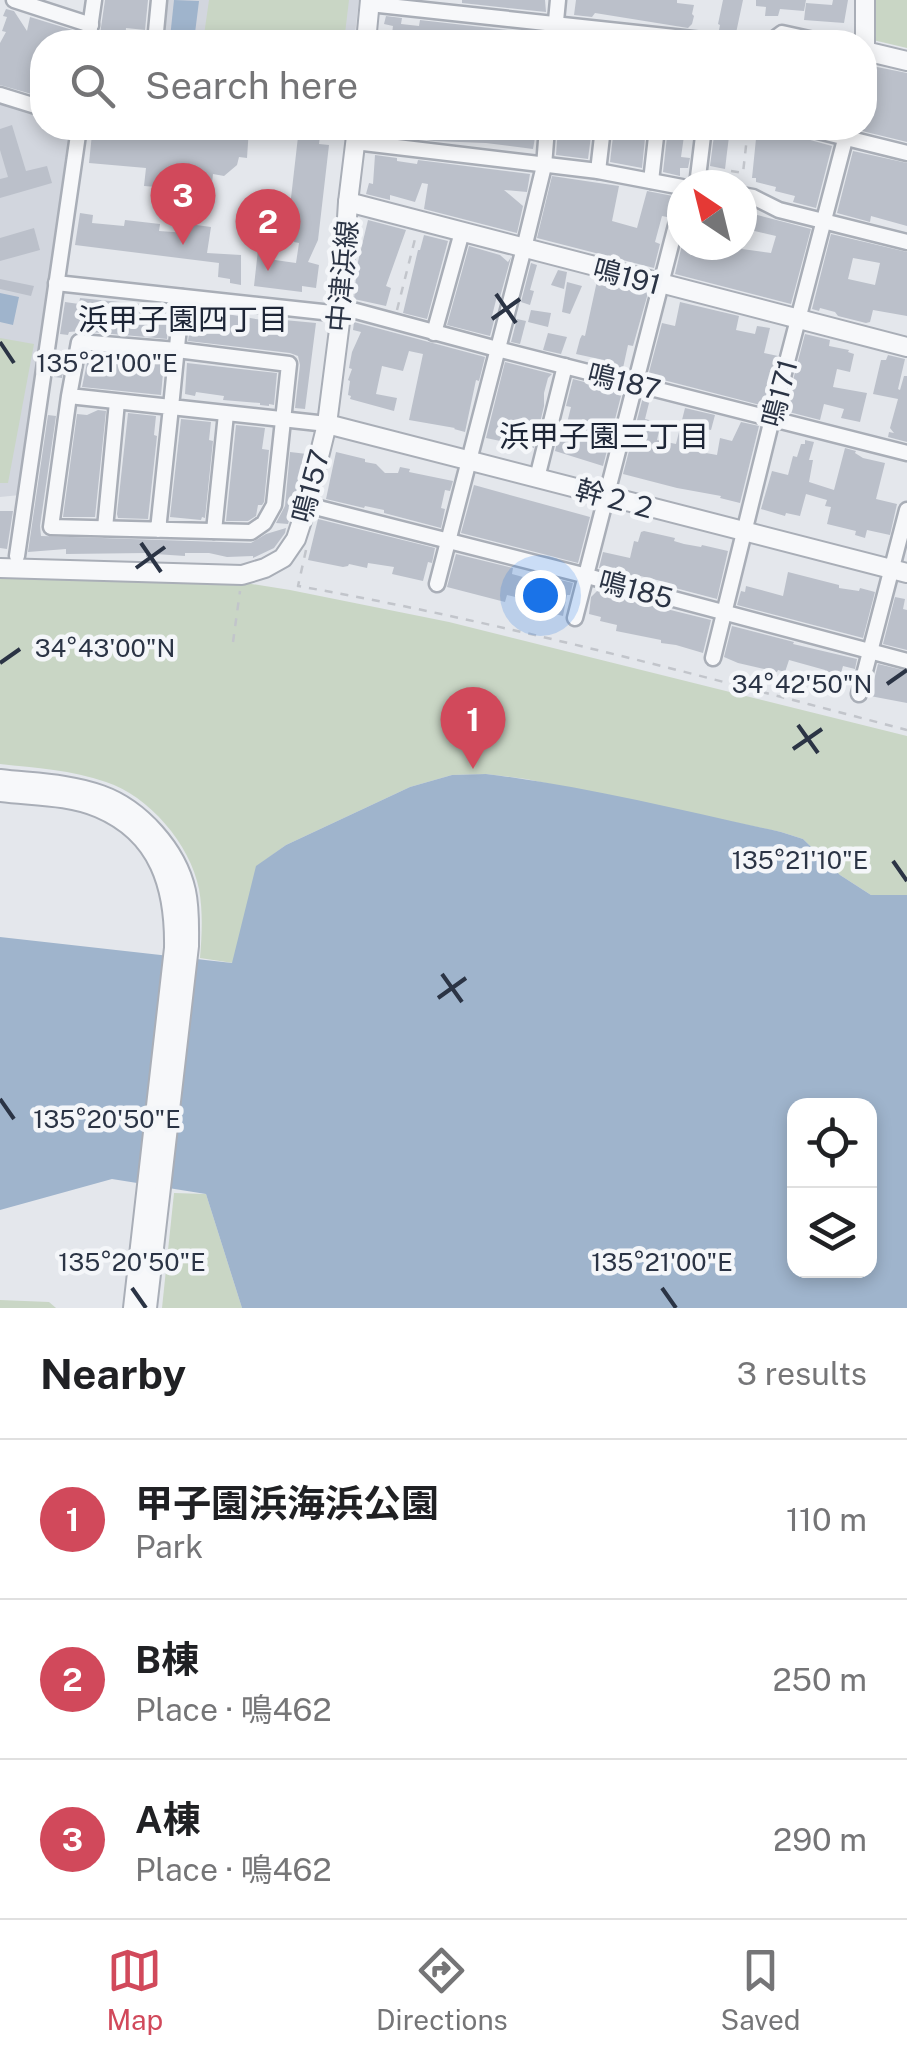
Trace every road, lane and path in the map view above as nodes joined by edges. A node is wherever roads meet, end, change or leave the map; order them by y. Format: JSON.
{"nodes":[{"id":1,"x":14,"y":0,"type":"edge"},
{"id":2,"x":94,"y":0,"type":"edge"},
{"id":3,"x":159,"y":0,"type":"edge"},
{"id":4,"x":558,"y":0,"type":"edge"},
{"id":5,"x":866,"y":0,"type":"edge"},
{"id":6,"x":370,"y":2,"type":"edge"},
{"id":7,"x":91,"y":24,"type":"junction"},
{"id":8,"x":556,"y":24,"type":"junction"},
{"id":9,"x":90,"y":30,"type":"edge"},
{"id":10,"x":156,"y":30,"type":"edge"},
{"id":11,"x":367,"y":30,"type":"edge"},
{"id":12,"x":555,"y":30,"type":"edge"},
{"id":13,"x":581,"y":30,"type":"edge"},
{"id":14,"x":866,"y":30,"type":"edge"},
{"id":15,"x":877,"y":57,"type":"edge"},
{"id":16,"x":907,"y":61,"type":"edge"},
{"id":17,"x":0,"y":95,"type":"edge"},
{"id":18,"x":30,"y":104,"type":"edge"},
{"id":19,"x":77,"y":140,"type":"edge"},
{"id":20,"x":355,"y":140,"type":"edge"},
{"id":21,"x":386,"y":140,"type":"edge"},
{"id":22,"x":546,"y":140,"type":"edge"},
{"id":23,"x":601,"y":140,"type":"edge"},
{"id":24,"x":656,"y":140,"type":"edge"},
{"id":25,"x":702,"y":140,"type":"edge"},
{"id":26,"x":747,"y":140,"type":"edge"},
{"id":27,"x":845,"y":140,"type":"edge"},
{"id":28,"x":870,"y":140,"type":"edge"},
{"id":29,"x":907,"y":153,"type":"edge"},
{"id":30,"x":544,"y":166,"type":"junction"},
{"id":31,"x":698,"y":170,"type":"edge"},
{"id":32,"x":743,"y":170,"type":"edge"},
{"id":33,"x":598,"y":171,"type":"junction"},
{"id":34,"x":651,"y":180,"type":"junction"},
{"id":35,"x":667,"y":184,"type":"edge"},
{"id":36,"x":757,"y":199,"type":"edge"},
{"id":37,"x":348,"y":202,"type":"junction"},
{"id":38,"x":419,"y":220,"type":"junction"},
{"id":39,"x":823,"y":220,"type":"junction"},
{"id":40,"x":462,"y":232,"type":"junction"},
{"id":41,"x":907,"y":242,"type":"edge"},
{"id":42,"x":524,"y":248,"type":"junction"},
{"id":43,"x":667,"y":260,"type":"edge"},
{"id":44,"x":56,"y":283,"type":"junction"},
{"id":45,"x":661,"y":284,"type":"junction"},
{"id":46,"x":182,"y":297,"type":"junction"},
{"id":47,"x":341,"y":310,"type":"junction"},
{"id":48,"x":799,"y":320,"type":"junction"},
{"id":49,"x":394,"y":321,"type":"junction"},
{"id":50,"x":434,"y":332,"type":"junction"},
{"id":51,"x":907,"y":348,"type":"edge"},
{"id":52,"x":497,"y":349,"type":"junction"},
{"id":53,"x":177,"y":350,"type":"junction"},
{"id":54,"x":565,"y":366,"type":"junction"},
{"id":55,"x":635,"y":382,"type":"junction"},
{"id":56,"x":69,"y":396,"type":"junction"},
{"id":57,"x":117,"y":402,"type":"junction"},
{"id":58,"x":171,"y":407,"type":"junction"},
{"id":59,"x":38,"y":410,"type":"junction"},
{"id":60,"x":66,"y":413,"type":"junction"},
{"id":61,"x":226,"y":414,"type":"junction"},
{"id":62,"x":772,"y":419,"type":"junction"},
{"id":63,"x":284,"y":420,"type":"junction"},
{"id":64,"x":326,"y":424,"type":"junction"},
{"id":65,"x":907,"y":452,"type":"edge"},
{"id":66,"x":470,"y":460,"type":"junction"},
{"id":67,"x":537,"y":478,"type":"junction"},
{"id":68,"x":606,"y":496,"type":"junction"},
{"id":69,"x":307,"y":506,"type":"junction"},
{"id":70,"x":907,"y":510,"type":"edge"},
{"id":71,"x":105,"y":528,"type":"junction"},
{"id":72,"x":158,"y":530,"type":"junction"},
{"id":73,"x":214,"y":531,"type":"junction"},
{"id":74,"x":744,"y":532,"type":"junction"},
{"id":75,"x":449,"y":540,"type":"junction"},
{"id":76,"x":307,"y":547,"type":"dead end"},
{"id":77,"x":17,"y":556,"type":"dead end"},
{"id":78,"x":0,"y":568,"type":"edge"},
{"id":79,"x":899,"y":571,"type":"edge"},
{"id":80,"x":242,"y":574,"type":"junction"},
{"id":81,"x":587,"y":576,"type":"junction"},
{"id":82,"x":436,"y":584,"type":"dead end"},
{"id":83,"x":723,"y":613,"type":"junction"},
{"id":84,"x":575,"y":618,"type":"dead end"},
{"id":85,"x":233,"y":642,"type":"dead end"},
{"id":86,"x":871,"y":652,"type":"junction"},
{"id":87,"x":713,"y":658,"type":"dead end"},
{"id":88,"x":907,"y":661,"type":"edge"},
{"id":89,"x":860,"y":694,"type":"dead end"},
{"id":90,"x":907,"y":730,"type":"edge"},
{"id":91,"x":0,"y":778,"type":"edge"},
{"id":92,"x":0,"y":792,"type":"edge"},
{"id":93,"x":182,"y":947,"type":"junction"},
{"id":94,"x":154,"y":1192,"type":"junction"},
{"id":95,"x":133,"y":1308,"type":"edge"},
{"id":96,"x":147,"y":1308,"type":"edge"}],
"edges":[{"from":1,"to":7,"type":"street"},
{"from":2,"to":7,"type":"street"},
{"from":3,"to":10,"type":"street"},
{"from":4,"to":8,"type":"street"},
{"from":5,"to":14,"type":"street"},
{"from":6,"to":8,"type":"street"},
{"from":6,"to":11,"type":"street"},
{"from":7,"to":9,"type":"street"},
{"from":8,"to":12,"type":"street"},
{"from":8,"to":13,"type":"street"},
{"from":15,"to":16,"type":"street"},
{"from":17,"to":18,"type":"street"},
{"from":19,"to":44,"type":"street"},
{"from":20,"to":37,"type":"street","name":"中津浜線"},
{"from":21,"to":30,"type":"street"},
{"from":22,"to":30,"type":"street"},
{"from":23,"to":33,"type":"street"},
{"from":24,"to":34,"type":"street"},
{"from":25,"to":31,"type":"street"},
{"from":26,"to":32,"type":"path"},
{"from":27,"to":39,"type":"street","name":"鳴171"},
{"from":28,"to":29,"type":"street"},
{"from":30,"to":33,"type":"street"},
{"from":30,"to":42,"type":"street"},
{"from":33,"to":34,"type":"street"},
{"from":34,"to":35,"type":"street"},
{"from":36,"to":39,"type":"street"},
{"from":37,"to":38,"type":"street","name":"鳴191"},
{"from":37,"to":47,"type":"street","name":"中津浜線"},
{"from":38,"to":40,"type":"street","name":"鳴191"},
{"from":38,"to":49,"type":"path"},
{"from":39,"to":41,"type":"street"},
{"from":39,"to":48,"type":"street","name":"鳴171"},
{"from":40,"to":42,"type":"street","name":"鳴191"},
{"from":40,"to":50,"type":"street"},
{"from":42,"to":45,"type":"street","name":"鳴191"},
{"from":42,"to":52,"type":"street"},
{"from":43,"to":45,"type":"street"},
{"from":44,"to":46,"type":"street","name":"鳴187"},
{"from":44,"to":59,"type":"street"},
{"from":45,"to":48,"type":"street","name":"鳴191"},
{"from":45,"to":55,"type":"street"},
{"from":46,"to":47,"type":"street","name":"鳴187"},
{"from":46,"to":53,"type":"street"},
{"from":47,"to":49,"type":"street","name":"鳴187"},
{"from":47,"to":64,"type":"street","name":"中津浜線"},
{"from":48,"to":51,"type":"street","name":"鳴191"},
{"from":48,"to":62,"type":"street","name":"鳴171"},
{"from":49,"to":50,"type":"street","name":"鳴187"},
{"from":50,"to":52,"type":"street","name":"鳴187"},
{"from":52,"to":54,"type":"street","name":"鳴187"},
{"from":52,"to":66,"type":"street"},
{"from":53,"to":56,"type":"street"},
{"from":53,"to":58,"type":"street"},
{"from":53,"to":63,"type":"street"},
{"from":54,"to":55,"type":"street","name":"鳴187"},
{"from":54,"to":67,"type":"street"},
{"from":55,"to":62,"type":"street","name":"鳴187"},
{"from":55,"to":68,"type":"street"},
{"from":56,"to":57,"type":"street"},
{"from":56,"to":60,"type":"street"},
{"from":57,"to":58,"type":"street"},
{"from":57,"to":71,"type":"street"},
{"from":58,"to":61,"type":"street"},
{"from":58,"to":72,"type":"street"},
{"from":59,"to":60,"type":"street"},
{"from":59,"to":77,"type":"street"},
{"from":60,"to":71,"type":"street"},
{"from":61,"to":63,"type":"street"},
{"from":61,"to":73,"type":"street"},
{"from":62,"to":65,"type":"street","name":"鳴187"},
{"from":62,"to":74,"type":"street","name":"鳴171"},
{"from":63,"to":64,"type":"street"},
{"from":63,"to":73,"type":"street"},
{"from":64,"to":66,"type":"street","name":"幹２２"},
{"from":64,"to":69,"type":"street","name":"鳴157"},
{"from":66,"to":67,"type":"street","name":"幹２２"},
{"from":66,"to":75,"type":"street"},
{"from":67,"to":68,"type":"street","name":"幹２２"},
{"from":68,"to":74,"type":"street","name":"幹２２"},
{"from":68,"to":81,"type":"street"},
{"from":69,"to":75,"type":"street","name":"鳴185"},
{"from":69,"to":80,"type":"street","name":"鳴157"},
{"from":70,"to":79,"type":"street"},
{"from":71,"to":72,"type":"street"},
{"from":72,"to":73,"type":"street"},
{"from":74,"to":79,"type":"street","name":"幹２２"},
{"from":74,"to":83,"type":"street","name":"鳴171"},
{"from":75,"to":81,"type":"street","name":"鳴185"},
{"from":75,"to":82,"type":"street"},
{"from":76,"to":90,"type":"path"},
{"from":78,"to":80,"type":"street","name":"鳴157"},
{"from":79,"to":86,"type":"street"},
{"from":80,"to":85,"type":"path"},
{"from":81,"to":83,"type":"street","name":"鳴185"},
{"from":81,"to":84,"type":"street"},
{"from":83,"to":86,"type":"street","name":"鳴185"},
{"from":83,"to":87,"type":"street","name":"鳴171"},
{"from":86,"to":88,"type":"street","name":"鳴185"},
{"from":86,"to":89,"type":"street"},
{"from":91,"to":93,"type":"street"},
{"from":92,"to":93,"type":"street"},
{"from":93,"to":94,"type":"street"},
{"from":94,"to":95,"type":"street"},
{"from":94,"to":96,"type":"street"}]}
